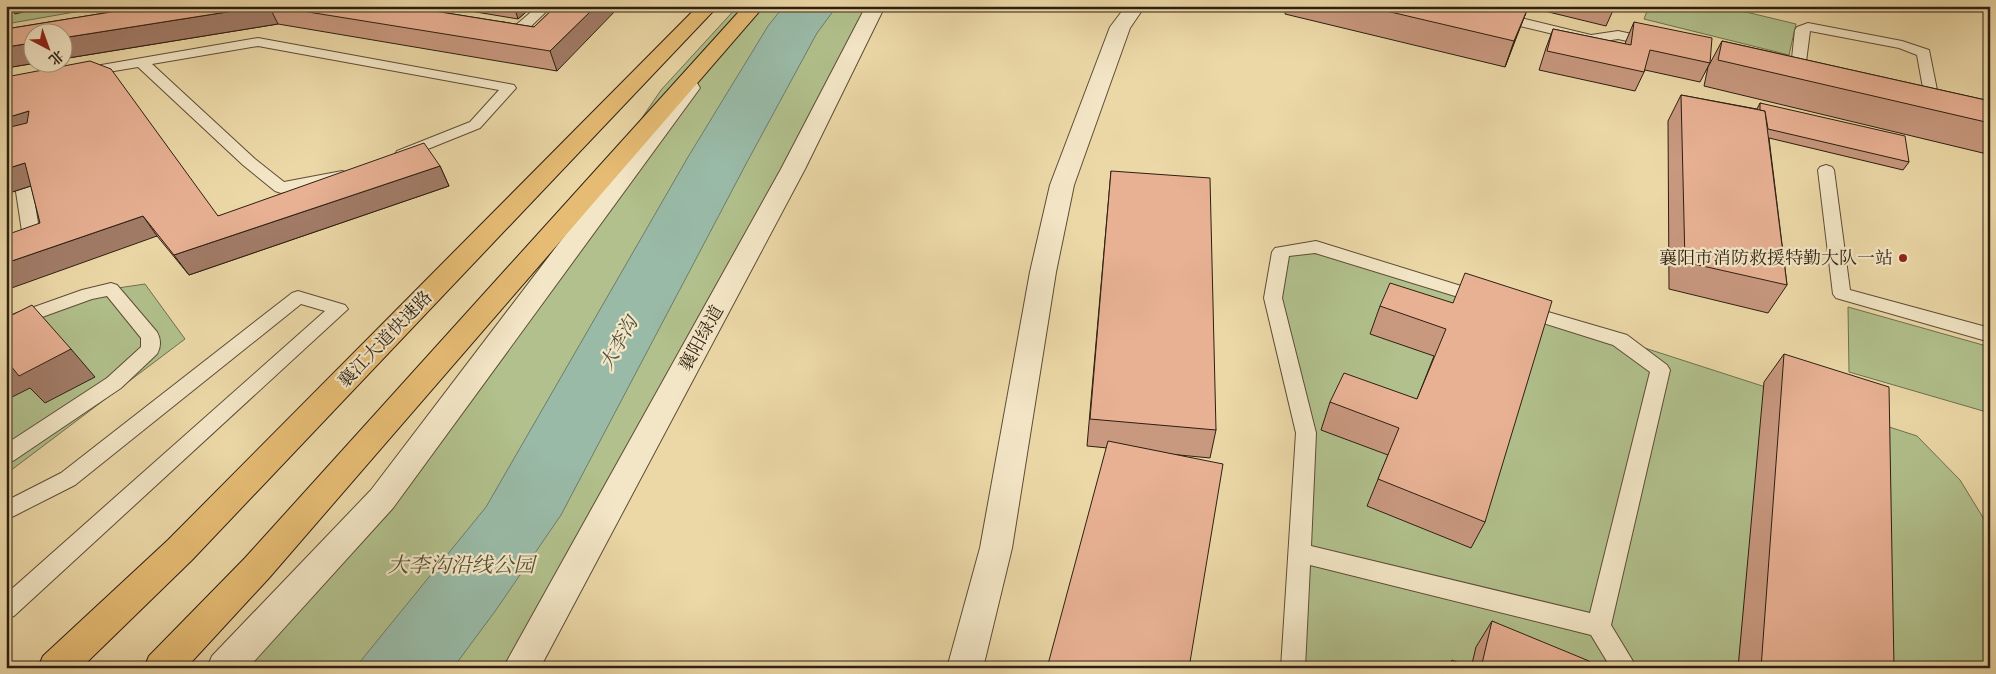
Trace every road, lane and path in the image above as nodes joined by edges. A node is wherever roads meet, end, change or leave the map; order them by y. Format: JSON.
{"nodes":[{"id":1,"x":546,"y":6,"type":"edge"},
{"id":2,"x":709,"y":6,"type":"edge"},
{"id":3,"x":756,"y":6,"type":"edge"},
{"id":4,"x":876,"y":6,"type":"edge"},
{"id":5,"x":1136,"y":6,"type":"edge"},
{"id":6,"x":1453,"y":6,"type":"edge"},
{"id":7,"x":430,"y":10,"type":"edge"},
{"id":8,"x":448,"y":16,"type":"edge"},
{"id":9,"x":492,"y":25,"type":"edge"},
{"id":10,"x":1665,"y":46,"type":"edge"},
{"id":11,"x":141,"y":62,"type":"junction"},
{"id":12,"x":74,"y":74,"type":"edge"},
{"id":13,"x":1797,"y":77,"type":"edge"},
{"id":14,"x":1916,"y":105,"type":"edge"},
{"id":15,"x":6,"y":148,"type":"edge"},
{"id":16,"x":392,"y":158,"type":"edge"},
{"id":17,"x":1826,"y":170,"type":"dead end"},
{"id":18,"x":356,"y":173,"type":"edge"},
{"id":19,"x":6,"y":250,"type":"edge"},
{"id":20,"x":6,"y":324,"type":"edge"},
{"id":21,"x":1990,"y":335,"type":"edge"},
{"id":22,"x":6,"y":456,"type":"edge"},
{"id":23,"x":6,"y":511,"type":"edge"},
{"id":24,"x":1298,"y":552,"type":"junction"},
{"id":25,"x":6,"y":609,"type":"edge"},
{"id":26,"x":1599,"y":626,"type":"junction"},
{"id":27,"x":56,"y":668,"type":"edge"},
{"id":28,"x":162,"y":668,"type":"edge"},
{"id":29,"x":225,"y":668,"type":"edge"},
{"id":30,"x":521,"y":668,"type":"edge"},
{"id":31,"x":965,"y":668,"type":"edge"},
{"id":32,"x":1292,"y":668,"type":"edge"},
{"id":33,"x":1625,"y":668,"type":"edge"}],
"edges":[{"from":1,"to":9,"type":"lane"},
{"from":2,"to":27,"type":"highway","name":"襄江大道快速路"},
{"from":3,"to":28,"type":"highway"},
{"from":3,"to":29,"type":"street"},
{"from":4,"to":30,"type":"street","name":"襄阳绿道"},
{"from":5,"to":31,"type":"street"},
{"from":6,"to":10,"type":"lane"},
{"from":7,"to":8,"type":"lane"},
{"from":11,"to":12,"type":"lane"},
{"from":11,"to":16,"type":"lane"},
{"from":11,"to":18,"type":"lane"},
{"from":13,"to":14,"type":"lane"},
{"from":15,"to":19,"type":"lane"},
{"from":17,"to":21,"type":"lane"},
{"from":20,"to":22,"type":"lane"},
{"from":23,"to":25,"type":"lane"},
{"from":24,"to":26,"type":"lane"},
{"from":24,"to":26,"type":"lane"},
{"from":24,"to":32,"type":"lane"},
{"from":26,"to":33,"type":"lane"}]}
